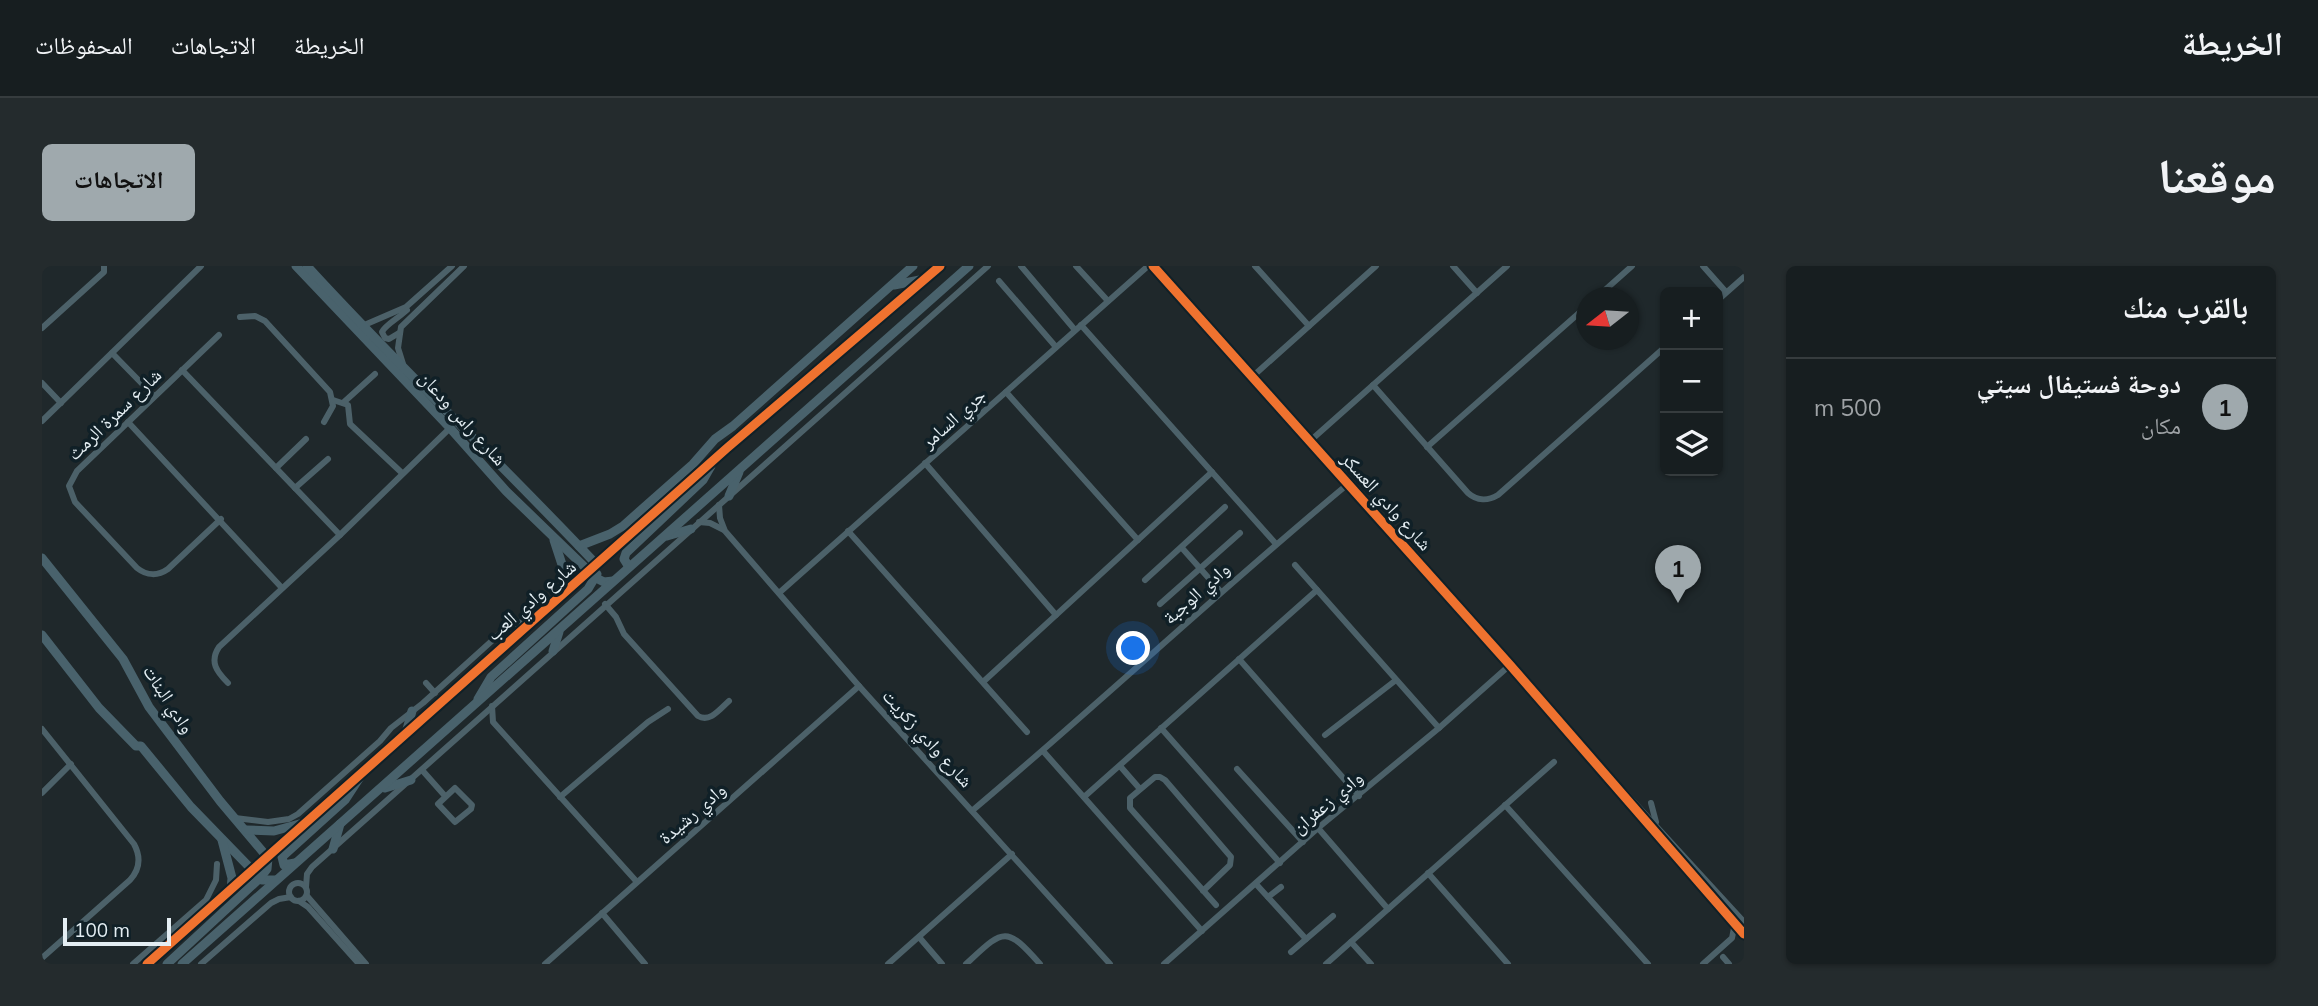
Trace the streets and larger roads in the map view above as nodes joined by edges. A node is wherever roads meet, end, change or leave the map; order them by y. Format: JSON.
{"nodes":[{"id":1,"x":110,"y":266,"type":"edge"},
{"id":2,"x":201,"y":266,"type":"edge"},
{"id":3,"x":296,"y":266,"type":"edge"},
{"id":4,"x":307,"y":266,"type":"edge"},
{"id":5,"x":452,"y":266,"type":"edge"},
{"id":6,"x":464,"y":266,"type":"edge"},
{"id":7,"x":913,"y":266,"type":"edge"},
{"id":8,"x":940,"y":266,"type":"edge"},
{"id":9,"x":969,"y":266,"type":"edge"},
{"id":10,"x":975,"y":266,"type":"edge"},
{"id":11,"x":988,"y":266,"type":"edge"},
{"id":12,"x":1021,"y":266,"type":"edge"},
{"id":13,"x":1076,"y":266,"type":"edge"},
{"id":14,"x":1150,"y":266,"type":"edge"},
{"id":15,"x":1255,"y":266,"type":"edge"},
{"id":16,"x":1376,"y":266,"type":"edge"},
{"id":17,"x":1453,"y":266,"type":"edge"},
{"id":18,"x":1507,"y":266,"type":"edge"},
{"id":19,"x":1632,"y":266,"type":"edge"},
{"id":20,"x":1703,"y":266,"type":"edge"},
{"id":21,"x":104,"y":269,"type":"edge"},
{"id":22,"x":960,"y":273,"type":"junction"},
{"id":23,"x":1744,"y":276,"type":"edge"},
{"id":24,"x":926,"y":279,"type":"junction"},
{"id":25,"x":999,"y":281,"type":"dead end"},
{"id":26,"x":891,"y":285,"type":"junction"},
{"id":27,"x":1608,"y":287,"type":"edge"},
{"id":28,"x":1726,"y":292,"type":"junction"},
{"id":29,"x":1477,"y":293,"type":"junction"},
{"id":30,"x":1723,"y":295,"type":"edge"},
{"id":31,"x":415,"y":300,"type":"junction"},
{"id":32,"x":1108,"y":301,"type":"junction"},
{"id":33,"x":1576,"y":316,"type":"edge"},
{"id":34,"x":240,"y":317,"type":"dead end"},
{"id":35,"x":362,"y":326,"type":"junction"},
{"id":36,"x":1309,"y":326,"type":"junction"},
{"id":37,"x":1078,"y":327,"type":"junction"},
{"id":38,"x":42,"y":328,"type":"edge"},
{"id":39,"x":399,"y":333,"type":"junction"},
{"id":40,"x":219,"y":335,"type":"dead end"},
{"id":41,"x":1056,"y":347,"type":"junction"},
{"id":42,"x":1660,"y":350,"type":"edge"},
{"id":43,"x":112,"y":353,"type":"junction"},
{"id":44,"x":182,"y":370,"type":"junction"},
{"id":45,"x":408,"y":372,"type":"junction"},
{"id":46,"x":375,"y":374,"type":"dead end"},
{"id":47,"x":1252,"y":377,"type":"junction"},
{"id":48,"x":42,"y":383,"type":"edge"},
{"id":49,"x":1373,"y":385,"type":"junction"},
{"id":50,"x":1006,"y":392,"type":"junction"},
{"id":51,"x":154,"y":396,"type":"junction"},
{"id":52,"x":333,"y":400,"type":"junction"},
{"id":53,"x":344,"y":402,"type":"junction"},
{"id":54,"x":61,"y":403,"type":"junction"},
{"id":55,"x":42,"y":421,"type":"edge"},
{"id":56,"x":128,"y":422,"type":"junction"},
{"id":57,"x":324,"y":422,"type":"dead end"},
{"id":58,"x":450,"y":428,"type":"junction"},
{"id":59,"x":306,"y":439,"type":"dead end"},
{"id":60,"x":1310,"y":441,"type":"junction"},
{"id":61,"x":1427,"y":447,"type":"junction"},
{"id":62,"x":727,"y":448,"type":"junction"},
{"id":63,"x":700,"y":456,"type":"junction"},
{"id":64,"x":328,"y":459,"type":"dead end"},
{"id":65,"x":713,"y":461,"type":"junction"},
{"id":66,"x":925,"y":463,"type":"junction"},
{"id":67,"x":276,"y":468,"type":"junction"},
{"id":68,"x":740,"y":468,"type":"junction"},
{"id":69,"x":1212,"y":472,"type":"junction"},
{"id":70,"x":402,"y":473,"type":"junction"},
{"id":71,"x":1348,"y":484,"type":"junction"},
{"id":72,"x":295,"y":488,"type":"junction"},
{"id":73,"x":729,"y":496,"type":"junction"},
{"id":74,"x":719,"y":505,"type":"junction"},
{"id":75,"x":1224,"y":508,"type":"dead end"},
{"id":76,"x":221,"y":519,"type":"junction"},
{"id":77,"x":629,"y":521,"type":"junction"},
{"id":78,"x":699,"y":522,"type":"junction"},
{"id":79,"x":691,"y":529,"type":"junction"},
{"id":80,"x":725,"y":531,"type":"junction"},
{"id":81,"x":848,"y":531,"type":"junction"},
{"id":82,"x":1240,"y":533,"type":"dead end"},
{"id":83,"x":340,"y":535,"type":"junction"},
{"id":84,"x":552,"y":535,"type":"junction"},
{"id":85,"x":662,"y":538,"type":"junction"},
{"id":86,"x":1138,"y":540,"type":"junction"},
{"id":87,"x":621,"y":544,"type":"junction"},
{"id":88,"x":1276,"y":544,"type":"junction"},
{"id":89,"x":579,"y":546,"type":"junction"},
{"id":90,"x":1182,"y":548,"type":"junction"},
{"id":91,"x":42,"y":558,"type":"edge"},
{"id":92,"x":1295,"y":565,"type":"dead end"},
{"id":93,"x":629,"y":567,"type":"junction"},
{"id":94,"x":1200,"y":569,"type":"junction"},
{"id":95,"x":594,"y":572,"type":"junction"},
{"id":96,"x":1145,"y":580,"type":"dead end"},
{"id":97,"x":613,"y":582,"type":"junction"},
{"id":98,"x":282,"y":588,"type":"junction"},
{"id":99,"x":570,"y":589,"type":"junction"},
{"id":100,"x":1317,"y":590,"type":"junction"},
{"id":101,"x":1221,"y":592,"type":"junction"},
{"id":102,"x":779,"y":593,"type":"junction"},
{"id":103,"x":605,"y":604,"type":"junction"},
{"id":104,"x":1160,"y":604,"type":"dead end"},
{"id":105,"x":1056,"y":615,"type":"junction"},
{"id":106,"x":534,"y":620,"type":"junction"},
{"id":107,"x":559,"y":631,"type":"junction"},
{"id":108,"x":42,"y":635,"type":"edge"},
{"id":109,"x":553,"y":651,"type":"junction"},
{"id":110,"x":1239,"y":659,"type":"junction"},
{"id":111,"x":1510,"y":665,"type":"junction"},
{"id":112,"x":1396,"y":680,"type":"junction"},
{"id":113,"x":983,"y":682,"type":"junction"},
{"id":114,"x":228,"y":683,"type":"dead end"},
{"id":115,"x":426,"y":683,"type":"dead end"},
{"id":116,"x":859,"y":686,"type":"junction"},
{"id":117,"x":435,"y":693,"type":"junction"},
{"id":118,"x":729,"y":701,"type":"dead end"},
{"id":119,"x":478,"y":702,"type":"junction"},
{"id":120,"x":492,"y":706,"type":"junction"},
{"id":121,"x":668,"y":709,"type":"dead end"},
{"id":122,"x":412,"y":711,"type":"junction"},
{"id":123,"x":477,"y":720,"type":"junction"},
{"id":124,"x":493,"y":722,"type":"junction"},
{"id":125,"x":1439,"y":728,"type":"junction"},
{"id":126,"x":42,"y":729,"type":"edge"},
{"id":127,"x":1161,"y":729,"type":"junction"},
{"id":128,"x":1027,"y":732,"type":"dead end"},
{"id":129,"x":406,"y":734,"type":"junction"},
{"id":130,"x":1325,"y":735,"type":"dead end"},
{"id":131,"x":1043,"y":751,"type":"junction"},
{"id":132,"x":1554,"y":762,"type":"dead end"},
{"id":133,"x":1593,"y":762,"type":"junction"},
{"id":134,"x":71,"y":764,"type":"junction"},
{"id":135,"x":1120,"y":766,"type":"junction"},
{"id":136,"x":1237,"y":769,"type":"dead end"},
{"id":137,"x":422,"y":770,"type":"junction"},
{"id":138,"x":362,"y":772,"type":"junction"},
{"id":139,"x":411,"y":780,"type":"junction"},
{"id":140,"x":380,"y":789,"type":"junction"},
{"id":141,"x":1140,"y":789,"type":"junction"},
{"id":142,"x":42,"y":793,"type":"edge"},
{"id":143,"x":445,"y":796,"type":"junction"},
{"id":144,"x":1359,"y":796,"type":"junction"},
{"id":145,"x":560,"y":797,"type":"junction"},
{"id":146,"x":1084,"y":797,"type":"junction"},
{"id":147,"x":1651,"y":803,"type":"dead end"},
{"id":148,"x":1505,"y":806,"type":"junction"},
{"id":149,"x":973,"y":810,"type":"junction"},
{"id":150,"x":235,"y":818,"type":"junction"},
{"id":151,"x":308,"y":821,"type":"junction"},
{"id":152,"x":340,"y":824,"type":"junction"},
{"id":153,"x":1318,"y":828,"type":"junction"},
{"id":154,"x":246,"y":830,"type":"junction"},
{"id":155,"x":1660,"y":830,"type":"junction"},
{"id":156,"x":222,"y":840,"type":"junction"},
{"id":157,"x":1303,"y":842,"type":"junction"},
{"id":158,"x":332,"y":849,"type":"junction"},
{"id":159,"x":1012,"y":854,"type":"junction"},
{"id":160,"x":268,"y":858,"type":"junction"},
{"id":161,"x":217,"y":863,"type":"dead end"},
{"id":162,"x":296,"y":863,"type":"junction"},
{"id":163,"x":1280,"y":863,"type":"junction"},
{"id":164,"x":1429,"y":873,"type":"junction"},
{"id":165,"x":257,"y":874,"type":"junction"},
{"id":166,"x":279,"y":878,"type":"junction"},
{"id":167,"x":637,"y":882,"type":"junction"},
{"id":168,"x":1256,"y":884,"type":"junction"},
{"id":169,"x":306,"y":887,"type":"junction"},
{"id":170,"x":1281,"y":887,"type":"dead end"},
{"id":171,"x":231,"y":890,"type":"junction"},
{"id":172,"x":1203,"y":891,"type":"junction"},
{"id":173,"x":307,"y":896,"type":"junction"},
{"id":174,"x":291,"y":897,"type":"junction"},
{"id":175,"x":1268,"y":897,"type":"junction"},
{"id":176,"x":299,"y":901,"type":"junction"},
{"id":177,"x":1216,"y":905,"type":"dead end"},
{"id":178,"x":1388,"y":909,"type":"junction"},
{"id":179,"x":602,"y":913,"type":"junction"},
{"id":180,"x":1333,"y":916,"type":"dead end"},
{"id":181,"x":1744,"y":922,"type":"edge"},
{"id":182,"x":1735,"y":923,"type":"junction"},
{"id":183,"x":1202,"y":931,"type":"junction"},
{"id":184,"x":1744,"y":936,"type":"edge"},
{"id":185,"x":919,"y":937,"type":"junction"},
{"id":186,"x":1306,"y":939,"type":"junction"},
{"id":187,"x":1729,"y":941,"type":"junction"},
{"id":188,"x":1351,"y":942,"type":"junction"},
{"id":189,"x":1291,"y":952,"type":"dead end"},
{"id":190,"x":1723,"y":957,"type":"dead end"},
{"id":191,"x":42,"y":958,"type":"edge"},
{"id":192,"x":133,"y":964,"type":"edge"},
{"id":193,"x":147,"y":964,"type":"edge"},
{"id":194,"x":167,"y":964,"type":"edge"},
{"id":195,"x":182,"y":964,"type":"edge"},
{"id":196,"x":201,"y":964,"type":"edge"},
{"id":197,"x":359,"y":964,"type":"edge"},
{"id":198,"x":366,"y":964,"type":"edge"},
{"id":199,"x":545,"y":964,"type":"edge"},
{"id":200,"x":645,"y":964,"type":"edge"},
{"id":201,"x":888,"y":964,"type":"edge"},
{"id":202,"x":942,"y":964,"type":"edge"},
{"id":203,"x":966,"y":964,"type":"edge"},
{"id":204,"x":1040,"y":964,"type":"edge"},
{"id":205,"x":1110,"y":964,"type":"edge"},
{"id":206,"x":1164,"y":964,"type":"edge"},
{"id":207,"x":1326,"y":964,"type":"edge"},
{"id":208,"x":1371,"y":964,"type":"edge"},
{"id":209,"x":1508,"y":964,"type":"edge"},
{"id":210,"x":1648,"y":964,"type":"edge"},
{"id":211,"x":1703,"y":964,"type":"edge"},
{"id":212,"x":1730,"y":964,"type":"edge"}],
"edges":[{"from":1,"to":21,"type":"street"},
{"from":2,"to":43,"type":"street"},
{"from":3,"to":58,"type":"street","name":"شارع راس ودعان"},
{"from":4,"to":35,"type":"street","name":"شارع راس ودعان"},
{"from":5,"to":31,"type":"street"},
{"from":6,"to":39,"type":"street"},
{"from":7,"to":26,"type":"street","name":"شارع وادي العب"},
{"from":8,"to":24,"type":"street","name":"شارع وادي العب"},
{"from":9,"to":22,"type":"street"},
{"from":10,"to":22,"type":"street"},
{"from":11,"to":73,"type":"street"},
{"from":12,"to":37,"type":"street"},
{"from":13,"to":32,"type":"street"},
{"from":14,"to":32,"type":"street","name":"جري السامر"},
{"from":14,"to":47,"type":"street","name":"شارع وادي العسكر"},
{"from":15,"to":36,"type":"street"},
{"from":16,"to":36,"type":"street"},
{"from":17,"to":29,"type":"street"},
{"from":18,"to":29,"type":"street"},
{"from":19,"to":27,"type":"street"},
{"from":20,"to":28,"type":"street"},
{"from":21,"to":38,"type":"street"},
{"from":22,"to":68,"type":"street"},
{"from":23,"to":28,"type":"street"},
{"from":24,"to":26,"type":"street"},
{"from":24,"to":62,"type":"street","name":"شارع وادي العب"},
{"from":25,"to":41,"type":"street"},
{"from":26,"to":63,"type":"street","name":"شارع وادي العب"},
{"from":28,"to":30,"type":"street"},
{"from":29,"to":49,"type":"street"},
{"from":31,"to":35,"type":"street"},
{"from":31,"to":39,"type":"street"},
{"from":32,"to":37,"type":"street","name":"جري السامر"},
{"from":33,"to":61,"type":"street"},
{"from":34,"to":52,"type":"street"},
{"from":35,"to":45,"type":"street","name":"شارع راس ودعان"},
{"from":36,"to":47,"type":"street"},
{"from":37,"to":41,"type":"street","name":"جري السامر"},
{"from":37,"to":69,"type":"street"},
{"from":39,"to":45,"type":"street"},
{"from":40,"to":44,"type":"street","name":"شارع سمرة الرمث"},
{"from":41,"to":50,"type":"street","name":"جري السامر"},
{"from":42,"to":61,"type":"street"},
{"from":43,"to":51,"type":"street"},
{"from":43,"to":54,"type":"street"},
{"from":44,"to":51,"type":"street","name":"شارع سمرة الرمث"},
{"from":44,"to":67,"type":"street"},
{"from":45,"to":89,"type":"street","name":"شارع راس ودعان"},
{"from":46,"to":53,"type":"street"},
{"from":47,"to":60,"type":"street","name":"شارع وادي العسكر"},
{"from":48,"to":54,"type":"street"},
{"from":49,"to":60,"type":"street"},
{"from":49,"to":61,"type":"street"},
{"from":50,"to":66,"type":"street","name":"جري السامر"},
{"from":50,"to":86,"type":"street"},
{"from":51,"to":56,"type":"street","name":"شارع سمرة الرمث"},
{"from":52,"to":53,"type":"street"},
{"from":52,"to":57,"type":"street"},
{"from":53,"to":70,"type":"street"},
{"from":54,"to":55,"type":"street"},
{"from":56,"to":76,"type":"street"},
{"from":56,"to":76,"type":"street","name":"شارع سمرة الرمث"},
{"from":58,"to":70,"type":"street"},
{"from":58,"to":84,"type":"street","name":"شارع راس ودعان"},
{"from":59,"to":67,"type":"street"},
{"from":60,"to":71,"type":"street","name":"شارع وادي العسكر"},
{"from":62,"to":63,"type":"street"},
{"from":62,"to":65,"type":"street","name":"شارع وادي العب"},
{"from":63,"to":77,"type":"street","name":"شارع وادي العب"},
{"from":64,"to":72,"type":"street"},
{"from":65,"to":87,"type":"street","name":"شارع وادي العب"},
{"from":65,"to":93,"type":"street"},
{"from":66,"to":81,"type":"street","name":"جري السامر"},
{"from":66,"to":105,"type":"street"},
{"from":67,"to":72,"type":"street"},
{"from":68,"to":73,"type":"street"},
{"from":68,"to":85,"type":"street"},
{"from":69,"to":86,"type":"street"},
{"from":69,"to":88,"type":"street"},
{"from":70,"to":83,"type":"street"},
{"from":71,"to":88,"type":"street","name":"وادي الوجبة"},
{"from":71,"to":111,"type":"street","name":"شارع وادي العسكر"},
{"from":72,"to":83,"type":"street"},
{"from":73,"to":74,"type":"street"},
{"from":74,"to":78,"type":"street"},
{"from":74,"to":80,"type":"street","name":"شارع وادي زكريت"},
{"from":75,"to":90,"type":"street"},
{"from":76,"to":98,"type":"street"},
{"from":77,"to":87,"type":"street"},
{"from":77,"to":89,"type":"street","name":"شارع وادي العب"},
{"from":78,"to":79,"type":"street"},
{"from":78,"to":80,"type":"street","name":"شارع وادي زكريت"},
{"from":79,"to":85,"type":"street"},
{"from":79,"to":103,"type":"street"},
{"from":80,"to":102,"type":"street","name":"شارع وادي زكريت"},
{"from":81,"to":102,"type":"street","name":"جري السامر"},
{"from":81,"to":113,"type":"street"},
{"from":82,"to":94,"type":"street"},
{"from":83,"to":98,"type":"street"},
{"from":84,"to":95,"type":"street","name":"شارع راس ودعان"},
{"from":84,"to":99,"type":"street"},
{"from":85,"to":93,"type":"street"},
{"from":86,"to":105,"type":"street"},
{"from":87,"to":95,"type":"street","name":"شارع وادي العب"},
{"from":88,"to":101,"type":"street","name":"وادي الوجبة"},
{"from":89,"to":95,"type":"street","name":"شارع راس ودعان"},
{"from":90,"to":94,"type":"street"},
{"from":90,"to":96,"type":"street"},
{"from":91,"to":150,"type":"street","name":"وادي البنات"},
{"from":92,"to":100,"type":"street"},
{"from":93,"to":97,"type":"street"},
{"from":94,"to":101,"type":"street"},
{"from":94,"to":104,"type":"street"},
{"from":95,"to":97,"type":"street"},
{"from":95,"to":99,"type":"street","name":"شارع وادي العب"},
{"from":95,"to":119,"type":"street"},
{"from":97,"to":107,"type":"street"},
{"from":98,"to":114,"type":"street"},
{"from":99,"to":106,"type":"street","name":"شارع وادي العب"},
{"from":100,"to":110,"type":"street"},
{"from":100,"to":112,"type":"street"},
{"from":101,"to":131,"type":"street","name":"وادي الوجبة"},
{"from":102,"to":116,"type":"street","name":"شارع وادي زكريت"},
{"from":103,"to":109,"type":"street"},
{"from":103,"to":118,"type":"street"},
{"from":105,"to":113,"type":"street"},
{"from":106,"to":117,"type":"street"},
{"from":106,"to":129,"type":"street","name":"شارع وادي العب"},
{"from":107,"to":109,"type":"street"},
{"from":107,"to":119,"type":"street"},
{"from":108,"to":156,"type":"street"},
{"from":109,"to":120,"type":"street"},
{"from":110,"to":127,"type":"street"},
{"from":110,"to":144,"type":"street"},
{"from":111,"to":125,"type":"street","name":"وادي زعفران"},
{"from":111,"to":133,"type":"street","name":"شارع وادي العسكر"},
{"from":112,"to":125,"type":"street"},
{"from":112,"to":130,"type":"street"},
{"from":113,"to":128,"type":"street"},
{"from":115,"to":117,"type":"street"},
{"from":116,"to":149,"type":"street","name":"شارع وادي زكريت"},
{"from":116,"to":167,"type":"street","name":"وادي رشيدة"},
{"from":117,"to":122,"type":"street"},
{"from":119,"to":140,"type":"street"},
{"from":120,"to":123,"type":"street"},
{"from":120,"to":124,"type":"street"},
{"from":121,"to":145,"type":"street"},
{"from":122,"to":129,"type":"street"},
{"from":122,"to":150,"type":"street"},
{"from":123,"to":124,"type":"street"},
{"from":123,"to":137,"type":"street"},
{"from":124,"to":145,"type":"street"},
{"from":125,"to":144,"type":"street","name":"وادي زعفران"},
{"from":126,"to":134,"type":"street"},
{"from":127,"to":135,"type":"street"},
{"from":127,"to":163,"type":"street"},
{"from":129,"to":138,"type":"street","name":"شارع وادي العب"},
{"from":131,"to":146,"type":"street"},
{"from":131,"to":149,"type":"street","name":"وادي الوجبة"},
{"from":132,"to":148,"type":"street"},
{"from":133,"to":155,"type":"street","name":"شارع وادي العسكر"},
{"from":133,"to":182,"type":"street","name":"شارع وادي العسكر"},
{"from":134,"to":142,"type":"street"},
{"from":134,"to":191,"type":"street"},
{"from":135,"to":141,"type":"street"},
{"from":135,"to":146,"type":"street"},
{"from":136,"to":157,"type":"street"},
{"from":137,"to":139,"type":"street"},
{"from":137,"to":143,"type":"street"},
{"from":138,"to":151,"type":"street","name":"شارع وادي العب"},
{"from":138,"to":162,"type":"street"},
{"from":139,"to":140,"type":"street"},
{"from":139,"to":158,"type":"street"},
{"from":140,"to":152,"type":"street"},
{"from":141,"to":172,"type":"street"},
{"from":141,"to":172,"type":"street"},
{"from":143,"to":143,"type":"street"},
{"from":144,"to":153,"type":"street","name":"وادي زعفران"},
{"from":145,"to":167,"type":"street"},
{"from":146,"to":183,"type":"street"},
{"from":147,"to":155,"type":"street"},
{"from":148,"to":164,"type":"street"},
{"from":148,"to":210,"type":"street"},
{"from":149,"to":159,"type":"street","name":"شارع وادي زكريت"},
{"from":150,"to":154,"type":"street","name":"وادي البنات"},
{"from":151,"to":154,"type":"street"},
{"from":151,"to":160,"type":"street","name":"شارع وادي العب"},
{"from":152,"to":158,"type":"street"},
{"from":152,"to":162,"type":"street"},
{"from":153,"to":157,"type":"street","name":"وادي زعفران"},
{"from":153,"to":178,"type":"street"},
{"from":154,"to":160,"type":"street","name":"وادي البنات"},
{"from":155,"to":181,"type":"street","name":"شارع وادي العسكر"},
{"from":156,"to":165,"type":"street"},
{"from":156,"to":171,"type":"street"},
{"from":157,"to":163,"type":"street","name":"وادي زعفران"},
{"from":158,"to":169,"type":"street"},
{"from":159,"to":185,"type":"street"},
{"from":159,"to":205,"type":"street","name":"شارع وادي زكريت"},
{"from":160,"to":165,"type":"street","name":"شارع وادي العب"},
{"from":161,"to":192,"type":"street"},
{"from":162,"to":166,"type":"street"},
{"from":163,"to":168,"type":"street","name":"وادي زعفران"},
{"from":164,"to":178,"type":"street"},
{"from":164,"to":209,"type":"street"},
{"from":165,"to":166,"type":"street"},
{"from":165,"to":171,"type":"street","name":"شارع وادي العب"},
{"from":165,"to":194,"type":"street"},
{"from":166,"to":195,"type":"street"},
{"from":167,"to":179,"type":"street","name":"وادي رشيدة"},
{"from":168,"to":175,"type":"street"},
{"from":168,"to":183,"type":"street","name":"وادي زعفران"},
{"from":169,"to":173,"type":"street"},
{"from":169,"to":174,"type":"street"},
{"from":170,"to":175,"type":"street"},
{"from":171,"to":193,"type":"street","name":"شارع وادي العب"},
{"from":172,"to":177,"type":"street"},
{"from":173,"to":176,"type":"street"},
{"from":173,"to":198,"type":"street"},
{"from":174,"to":176,"type":"street"},
{"from":174,"to":196,"type":"street"},
{"from":175,"to":186,"type":"street"},
{"from":176,"to":197,"type":"street"},
{"from":178,"to":188,"type":"street"},
{"from":179,"to":199,"type":"street","name":"وادي رشيدة"},
{"from":179,"to":200,"type":"street"},
{"from":180,"to":186,"type":"street"},
{"from":182,"to":184,"type":"street","name":"شارع وادي العسكر"},
{"from":182,"to":187,"type":"street"},
{"from":183,"to":206,"type":"street","name":"وادي زعفران"},
{"from":184,"to":187,"type":"street"},
{"from":185,"to":201,"type":"street"},
{"from":185,"to":202,"type":"street"},
{"from":186,"to":189,"type":"street"},
{"from":187,"to":211,"type":"street"},
{"from":188,"to":207,"type":"street"},
{"from":188,"to":208,"type":"street"},
{"from":190,"to":212,"type":"street"},
{"from":203,"to":204,"type":"street"}]}
